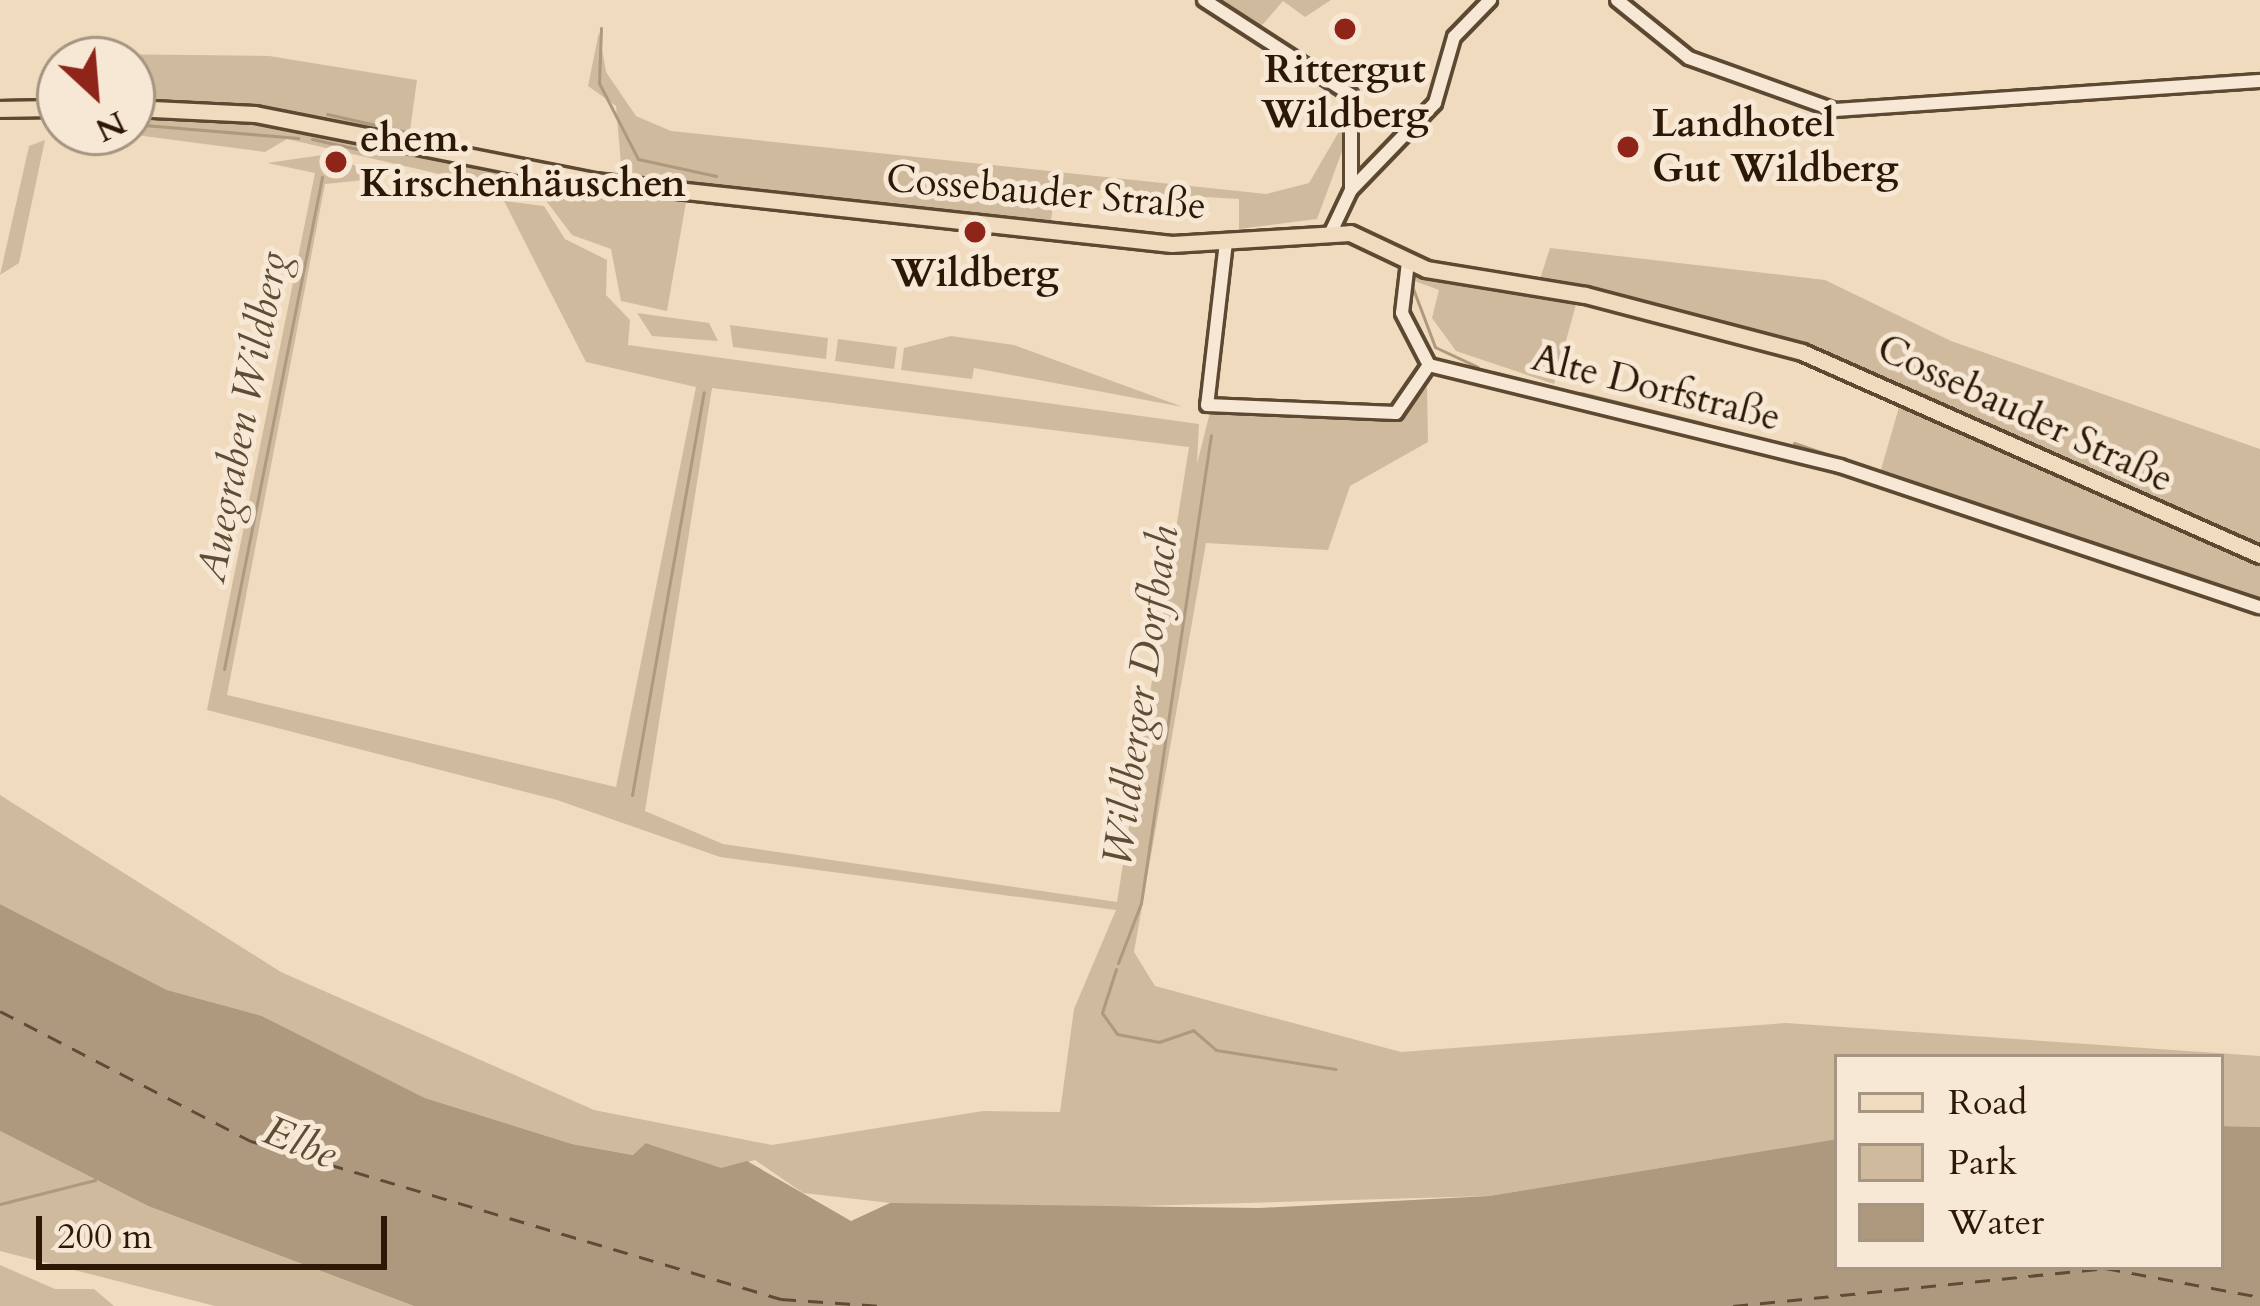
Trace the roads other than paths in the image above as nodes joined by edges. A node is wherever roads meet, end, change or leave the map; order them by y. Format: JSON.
{"nodes":[{"id":1,"x":1204,"y":0,"type":"edge"},
{"id":2,"x":1490,"y":0,"type":"edge"},
{"id":3,"x":1617,"y":0,"type":"edge"},
{"id":4,"x":2260,"y":81,"type":"edge"},
{"id":5,"x":36,"y":108,"type":"edge"},
{"id":6,"x":0,"y":109,"type":"edge"},
{"id":7,"x":156,"y":109,"type":"edge"},
{"id":8,"x":1351,"y":190,"type":"junction"},
{"id":9,"x":1332,"y":230,"type":"junction"},
{"id":10,"x":1226,"y":242,"type":"junction"},
{"id":11,"x":1408,"y":262,"type":"junction"},
{"id":12,"x":1429,"y":365,"type":"junction"},
{"id":13,"x":2260,"y":555,"type":"edge"},
{"id":14,"x":2260,"y":607,"type":"edge"}],
"edges":[{"from":1,"to":8,"type":"street"},
{"from":2,"to":8,"type":"street"},
{"from":3,"to":4,"type":"street"},
{"from":5,"to":6,"type":"main road"},
{"from":7,"to":10,"type":"main road","name":"Cossebauder Straße"},
{"from":8,"to":9,"type":"street"},
{"from":9,"to":10,"type":"main road","name":"Cossebauder Straße"},
{"from":9,"to":11,"type":"main road","name":"Cossebauder Straße"},
{"from":10,"to":12,"type":"street"},
{"from":11,"to":12,"type":"street"},
{"from":11,"to":13,"type":"main road","name":"Cossebauder Straße"},
{"from":12,"to":14,"type":"street","name":"Alte Dorfstraße"}]}
